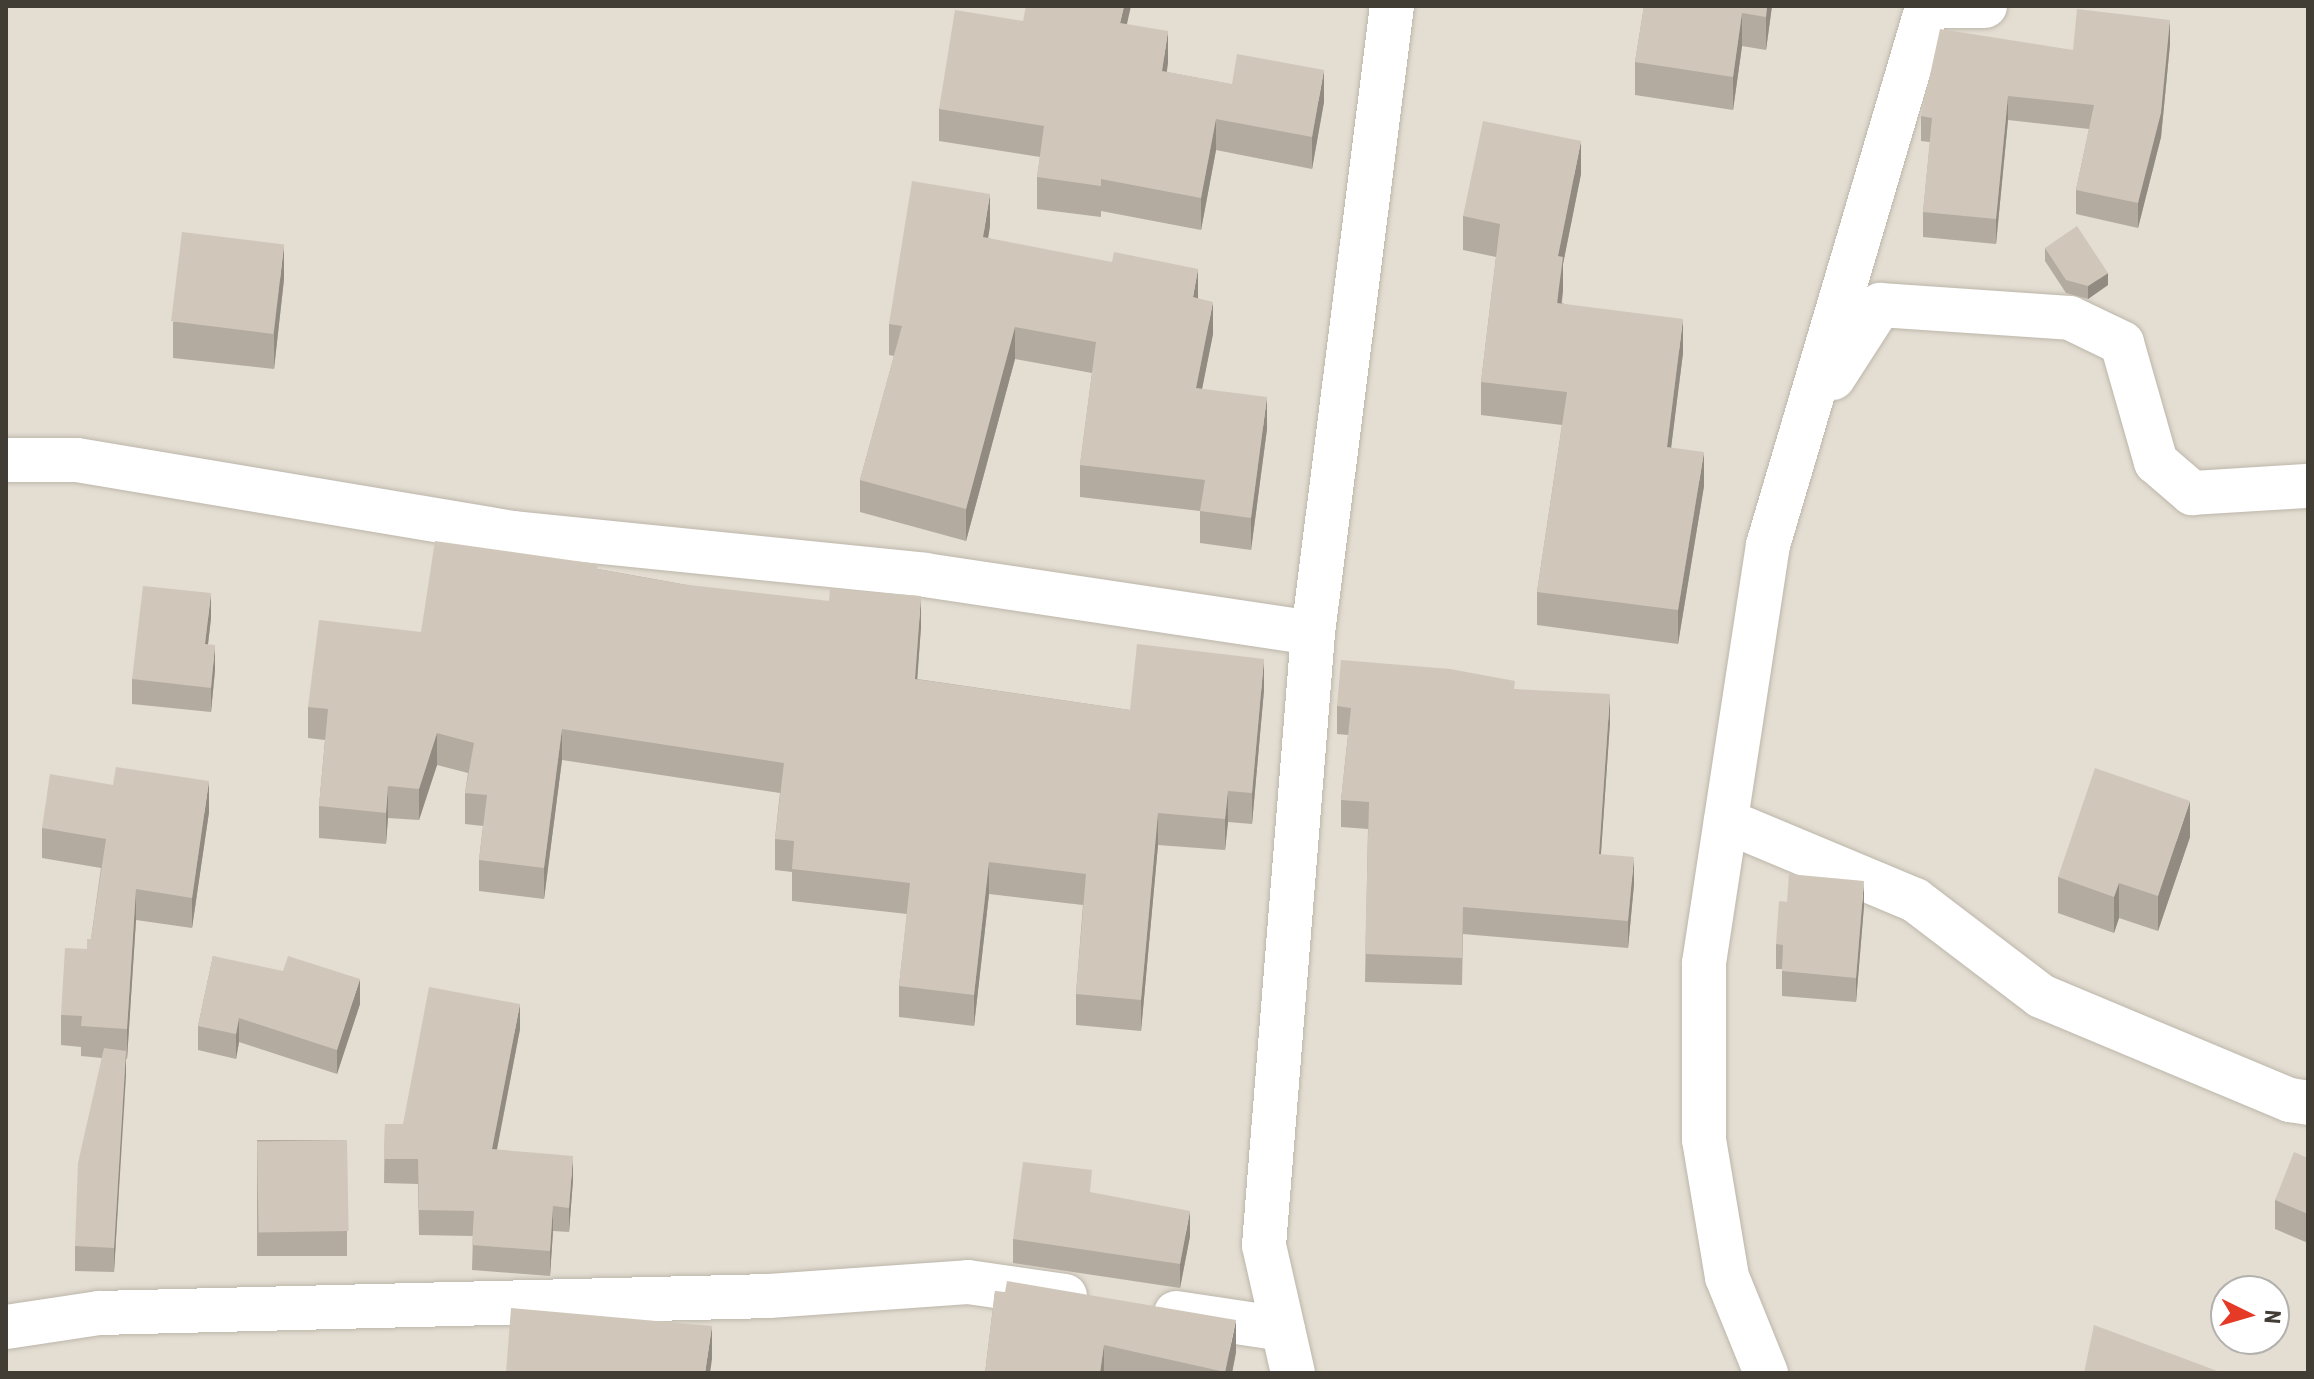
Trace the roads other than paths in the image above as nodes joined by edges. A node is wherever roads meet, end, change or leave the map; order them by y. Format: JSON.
{"nodes":[{"id":1,"x":1392,"y":6,"type":"edge"},
{"id":2,"x":1985,"y":6,"type":"edge"},
{"id":3,"x":1927,"y":7,"type":"edge"},
{"id":4,"x":6,"y":460,"type":"edge"},
{"id":5,"x":2308,"y":486,"type":"edge"},
{"id":6,"x":1768,"y":545,"type":"junction"},
{"id":7,"x":1313,"y":633,"type":"junction"},
{"id":8,"x":1726,"y":821,"type":"junction"},
{"id":9,"x":2308,"y":1103,"type":"edge"},
{"id":10,"x":6,"y":1327,"type":"edge"},
{"id":11,"x":1283,"y":1329,"type":"junction"},
{"id":12,"x":1293,"y":1373,"type":"edge"},
{"id":13,"x":1766,"y":1373,"type":"edge"}],
"edges":[{"from":1,"to":7,"type":"street"},
{"from":2,"to":3,"type":"street"},
{"from":3,"to":6,"type":"street"},
{"from":4,"to":7,"type":"street"},
{"from":5,"to":6,"type":"street"},
{"from":6,"to":8,"type":"street"},
{"from":7,"to":11,"type":"street"},
{"from":8,"to":9,"type":"street"},
{"from":8,"to":13,"type":"street"},
{"from":10,"to":11,"type":"street"},
{"from":11,"to":12,"type":"street"}]}
